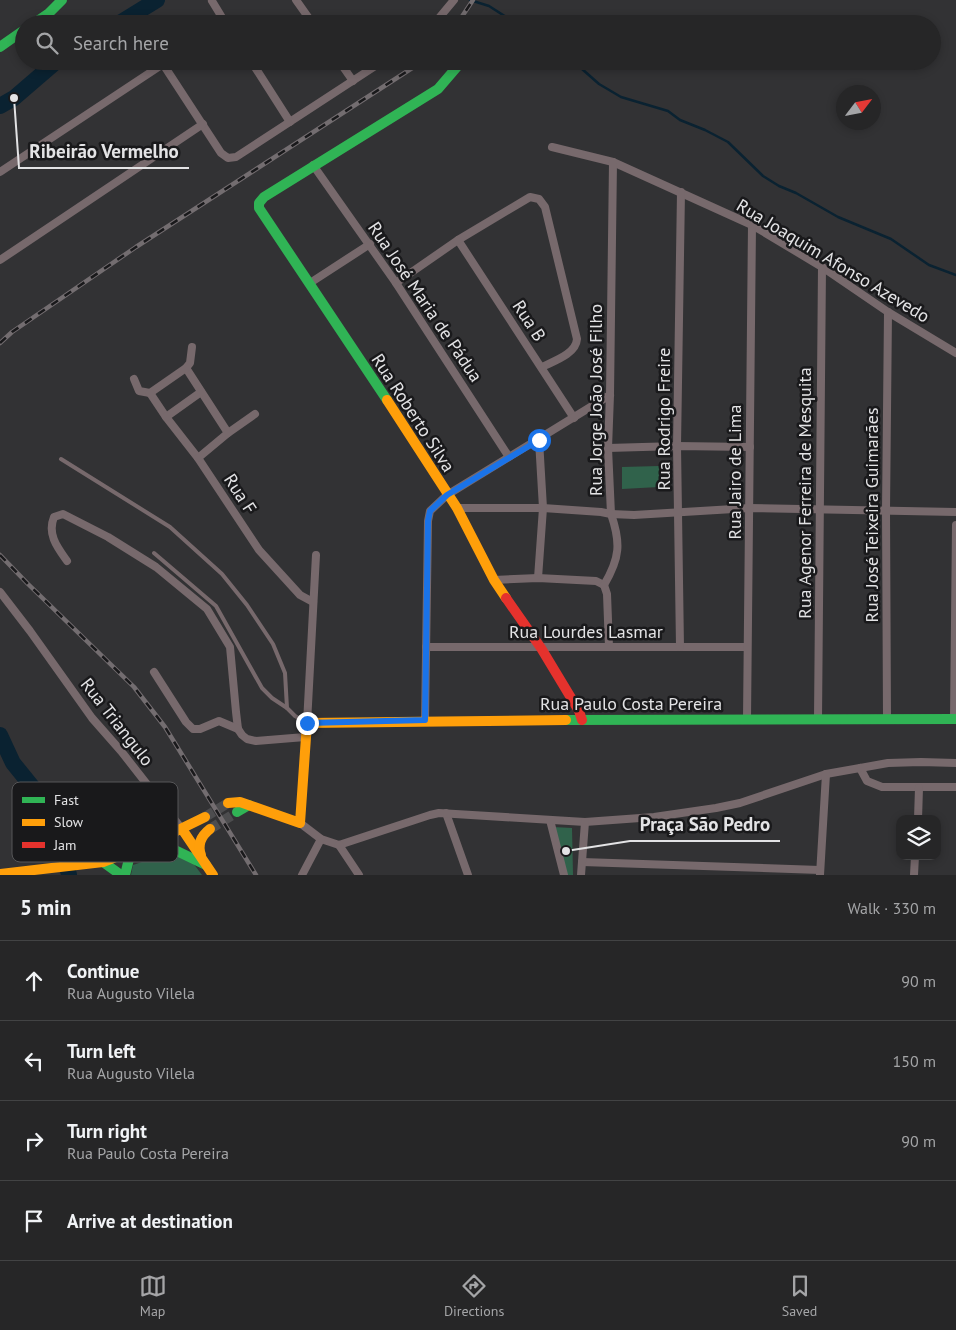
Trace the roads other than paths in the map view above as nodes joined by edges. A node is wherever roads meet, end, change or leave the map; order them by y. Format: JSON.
{"nodes":[{"id":1,"x":62,"y":0,"type":"edge"},
{"id":2,"x":296,"y":0,"type":"edge"},
{"id":3,"x":454,"y":0,"type":"edge"},
{"id":4,"x":212,"y":1,"type":"edge"},
{"id":5,"x":46,"y":15,"type":"edge"},
{"id":6,"x":221,"y":15,"type":"edge"},
{"id":7,"x":307,"y":15,"type":"edge"},
{"id":8,"x":442,"y":15,"type":"edge"},
{"id":9,"x":15,"y":36,"type":"edge"},
{"id":10,"x":0,"y":47,"type":"edge"},
{"id":11,"x":152,"y":70,"type":"edge"},
{"id":12,"x":167,"y":70,"type":"edge"},
{"id":13,"x":257,"y":70,"type":"edge"},
{"id":14,"x":345,"y":70,"type":"edge"},
{"id":15,"x":369,"y":70,"type":"edge"},
{"id":16,"x":454,"y":70,"type":"edge"},
{"id":17,"x":353,"y":81,"type":"junction"},
{"id":18,"x":290,"y":122,"type":"junction"},
{"id":19,"x":203,"y":124,"type":"junction"},
{"id":20,"x":552,"y":147,"type":"dead end"},
{"id":21,"x":613,"y":162,"type":"junction"},
{"id":22,"x":313,"y":165,"type":"junction"},
{"id":23,"x":0,"y":172,"type":"edge"},
{"id":24,"x":681,"y":192,"type":"junction"},
{"id":25,"x":752,"y":225,"type":"junction"},
{"id":26,"x":458,"y":240,"type":"junction"},
{"id":27,"x":370,"y":244,"type":"junction"},
{"id":28,"x":0,"y":260,"type":"edge"},
{"id":29,"x":822,"y":267,"type":"junction"},
{"id":30,"x":310,"y":283,"type":"junction"},
{"id":31,"x":396,"y":283,"type":"junction"},
{"id":32,"x":888,"y":312,"type":"junction"},
{"id":33,"x":192,"y":347,"type":"dead end"},
{"id":34,"x":956,"y":353,"type":"edge"},
{"id":35,"x":542,"y":367,"type":"junction"},
{"id":36,"x":186,"y":368,"type":"junction"},
{"id":37,"x":134,"y":379,"type":"dead end"},
{"id":38,"x":201,"y":392,"type":"junction"},
{"id":39,"x":150,"y":394,"type":"junction"},
{"id":40,"x":610,"y":394,"type":"junction"},
{"id":41,"x":255,"y":414,"type":"dead end"},
{"id":42,"x":166,"y":418,"type":"junction"},
{"id":43,"x":574,"y":418,"type":"junction"},
{"id":44,"x":228,"y":433,"type":"junction"},
{"id":45,"x":539,"y":440,"type":"junction"},
{"id":46,"x":677,"y":446,"type":"junction"},
{"id":47,"x":750,"y":447,"type":"junction"},
{"id":48,"x":608,"y":448,"type":"junction"},
{"id":49,"x":509,"y":457,"type":"junction"},
{"id":50,"x":198,"y":458,"type":"junction"},
{"id":51,"x":61,"y":459,"type":"dead end"},
{"id":52,"x":447,"y":495,"type":"junction"},
{"id":53,"x":456,"y":508,"type":"junction"},
{"id":54,"x":543,"y":508,"type":"junction"},
{"id":55,"x":750,"y":508,"type":"junction"},
{"id":56,"x":820,"y":510,"type":"junction"},
{"id":57,"x":678,"y":511,"type":"junction"},
{"id":58,"x":886,"y":511,"type":"junction"},
{"id":59,"x":956,"y":512,"type":"edge"},
{"id":60,"x":611,"y":514,"type":"junction"},
{"id":61,"x":956,"y":525,"type":"edge"},
{"id":62,"x":154,"y":553,"type":"dead end"},
{"id":63,"x":316,"y":554,"type":"dead end"},
{"id":64,"x":67,"y":560,"type":"dead end"},
{"id":65,"x":538,"y":578,"type":"junction"},
{"id":66,"x":494,"y":580,"type":"junction"},
{"id":67,"x":604,"y":585,"type":"junction"},
{"id":68,"x":0,"y":592,"type":"edge"},
{"id":69,"x":313,"y":602,"type":"junction"},
{"id":70,"x":426,"y":647,"type":"junction"},
{"id":71,"x":609,"y":647,"type":"junction"},
{"id":72,"x":680,"y":647,"type":"junction"},
{"id":73,"x":747,"y":647,"type":"junction"},
{"id":74,"x":541,"y":648,"type":"junction"},
{"id":75,"x":154,"y":672,"type":"dead end"},
{"id":76,"x":286,"y":708,"type":"junction"},
{"id":77,"x":747,"y":719,"type":"junction"},
{"id":78,"x":818,"y":719,"type":"junction"},
{"id":79,"x":887,"y":719,"type":"junction"},
{"id":80,"x":955,"y":719,"type":"edge"},
{"id":81,"x":425,"y":720,"type":"junction"},
{"id":82,"x":582,"y":720,"type":"junction"},
{"id":83,"x":307,"y":723,"type":"junction"},
{"id":84,"x":238,"y":729,"type":"junction"},
{"id":85,"x":305,"y":737,"type":"junction"},
{"id":86,"x":956,"y":763,"type":"edge"},
{"id":87,"x":860,"y":768,"type":"junction"},
{"id":88,"x":826,"y":774,"type":"junction"},
{"id":89,"x":145,"y":782,"type":"edge"},
{"id":90,"x":956,"y":787,"type":"edge"},
{"id":91,"x":920,"y":788,"type":"junction"},
{"id":92,"x":228,"y":804,"type":"tunnel mouth"},
{"id":93,"x":249,"y":805,"type":"junction"},
{"id":94,"x":237,"y":812,"type":"tunnel mouth"},
{"id":95,"x":446,"y":814,"type":"junction"},
{"id":96,"x":918,"y":815,"type":"edge"},
{"id":97,"x":205,"y":816,"type":"tunnel mouth"},
{"id":98,"x":550,"y":820,"type":"junction"},
{"id":99,"x":585,"y":822,"type":"junction"},
{"id":100,"x":300,"y":823,"type":"junction"},
{"id":101,"x":178,"y":824,"type":"edge"},
{"id":102,"x":182,"y":829,"type":"junction"},
{"id":103,"x":210,"y":829,"type":"tunnel mouth"},
{"id":104,"x":178,"y":831,"type":"edge"},
{"id":105,"x":321,"y":839,"type":"junction"},
{"id":106,"x":339,"y":845,"type":"junction"},
{"id":107,"x":178,"y":852,"type":"edge"},
{"id":108,"x":915,"y":860,"type":"edge"},
{"id":109,"x":103,"y":862,"type":"joint"},
{"id":110,"x":128,"y":862,"type":"edge"},
{"id":111,"x":582,"y":862,"type":"junction"},
{"id":112,"x":206,"y":866,"type":"junction"},
{"id":113,"x":820,"y":872,"type":"edge"},
{"id":114,"x":0,"y":874,"type":"edge"},
{"id":115,"x":120,"y":875,"type":"edge"},
{"id":116,"x":125,"y":875,"type":"edge"},
{"id":117,"x":213,"y":875,"type":"edge"},
{"id":118,"x":302,"y":875,"type":"edge"},
{"id":119,"x":360,"y":875,"type":"edge"},
{"id":120,"x":468,"y":875,"type":"edge"},
{"id":121,"x":564,"y":875,"type":"edge"},
{"id":122,"x":581,"y":875,"type":"edge"},
{"id":123,"x":914,"y":875,"type":"edge"}],
"edges":[{"from":1,"to":5,"type":"street"},
{"from":2,"to":7,"type":"street"},
{"from":3,"to":8,"type":"street"},
{"from":4,"to":6,"type":"street"},
{"from":9,"to":10,"type":"street"},
{"from":11,"to":23,"type":"street"},
{"from":12,"to":19,"type":"street"},
{"from":13,"to":18,"type":"street"},
{"from":14,"to":17,"type":"street"},
{"from":15,"to":17,"type":"street"},
{"from":16,"to":22,"type":"street"},
{"from":17,"to":18,"type":"street"},
{"from":18,"to":19,"type":"street"},
{"from":19,"to":28,"type":"street"},
{"from":20,"to":21,"type":"street","name":"Rua Joaquim Afonso Azevedo"},
{"from":21,"to":24,"type":"street","name":"Rua Joaquim Afonso Azevedo"},
{"from":21,"to":40,"type":"street","name":"Rua Jorge João José Filho"},
{"from":22,"to":27,"type":"street","name":"Rua José Maria de Pádua"},
{"from":22,"to":30,"type":"street","name":"Rua Roberto Silva"},
{"from":24,"to":25,"type":"street","name":"Rua Joaquim Afonso Azevedo"},
{"from":24,"to":46,"type":"street","name":"Rua Rodrigo Freire"},
{"from":25,"to":29,"type":"street","name":"Rua Joaquim Afonso Azevedo"},
{"from":25,"to":47,"type":"street","name":"Rua Jairo de Lima"},
{"from":26,"to":31,"type":"street"},
{"from":26,"to":35,"type":"street","name":"Rua B"},
{"from":26,"to":35,"type":"street"},
{"from":27,"to":30,"type":"street"},
{"from":27,"to":31,"type":"street","name":"Rua José Maria de Pádua"},
{"from":29,"to":32,"type":"street","name":"Rua Joaquim Afonso Azevedo"},
{"from":29,"to":56,"type":"street","name":"Rua Agenor Ferreira de Mesquita"},
{"from":30,"to":52,"type":"street","name":"Rua Roberto Silva"},
{"from":31,"to":49,"type":"street","name":"Rua José Maria de Pádua"},
{"from":32,"to":34,"type":"street","name":"Rua Joaquim Afonso Azevedo"},
{"from":32,"to":58,"type":"street","name":"Rua José Teixeira Guimarães"},
{"from":33,"to":36,"type":"street"},
{"from":35,"to":43,"type":"street","name":"Rua B"},
{"from":36,"to":38,"type":"street"},
{"from":36,"to":39,"type":"street"},
{"from":37,"to":39,"type":"street","name":"Rua F"},
{"from":38,"to":42,"type":"street"},
{"from":38,"to":44,"type":"street"},
{"from":39,"to":42,"type":"street","name":"Rua F"},
{"from":40,"to":43,"type":"street"},
{"from":40,"to":48,"type":"street","name":"Rua Jorge João José Filho"},
{"from":41,"to":44,"type":"street"},
{"from":42,"to":50,"type":"street","name":"Rua F"},
{"from":43,"to":45,"type":"street"},
{"from":44,"to":50,"type":"street"},
{"from":45,"to":49,"type":"street"},
{"from":45,"to":54,"type":"street"},
{"from":46,"to":47,"type":"street"},
{"from":46,"to":48,"type":"street"},
{"from":46,"to":57,"type":"street","name":"Rua Rodrigo Freire"},
{"from":47,"to":55,"type":"street","name":"Rua Jairo de Lima"},
{"from":48,"to":60,"type":"street","name":"Rua Jorge João José Filho"},
{"from":49,"to":52,"type":"street"},
{"from":50,"to":69,"type":"street","name":"Rua F"},
{"from":51,"to":76,"type":"lane"},
{"from":52,"to":53,"type":"street","name":"Rua Roberto Silva"},
{"from":52,"to":70,"type":"street"},
{"from":53,"to":54,"type":"street","name":"Rua Jorge João José Filho"},
{"from":53,"to":66,"type":"street","name":"Rua Roberto Silva"},
{"from":54,"to":60,"type":"street","name":"Rua Jorge João José Filho"},
{"from":54,"to":65,"type":"street"},
{"from":55,"to":56,"type":"street"},
{"from":55,"to":57,"type":"street"},
{"from":55,"to":73,"type":"street","name":"Rua Jairo de Lima"},
{"from":56,"to":58,"type":"street"},
{"from":56,"to":78,"type":"street","name":"Rua Agenor Ferreira de Mesquita"},
{"from":57,"to":60,"type":"street"},
{"from":57,"to":72,"type":"street","name":"Rua Rodrigo Freire"},
{"from":58,"to":59,"type":"street"},
{"from":58,"to":79,"type":"street","name":"Rua José Teixeira Guimarães"},
{"from":60,"to":67,"type":"street"},
{"from":61,"to":80,"type":"street"},
{"from":62,"to":76,"type":"lane"},
{"from":63,"to":69,"type":"street"},
{"from":64,"to":84,"type":"street"},
{"from":65,"to":66,"type":"street"},
{"from":65,"to":67,"type":"street"},
{"from":66,"to":74,"type":"street","name":"Rua Roberto Silva"},
{"from":67,"to":71,"type":"street"},
{"from":68,"to":89,"type":"street","name":"Rua Triangulo"},
{"from":69,"to":83,"type":"street"},
{"from":70,"to":74,"type":"street","name":"Rua Lourdes Lasmar"},
{"from":70,"to":81,"type":"street"},
{"from":71,"to":72,"type":"street","name":"Rua Lourdes Lasmar"},
{"from":71,"to":74,"type":"street","name":"Rua Lourdes Lasmar"},
{"from":72,"to":73,"type":"street","name":"Rua Lourdes Lasmar"},
{"from":73,"to":77,"type":"street","name":"Rua Jairo de Lima"},
{"from":74,"to":82,"type":"street","name":"Rua Roberto Silva"},
{"from":75,"to":84,"type":"street"},
{"from":76,"to":83,"type":"lane"},
{"from":77,"to":78,"type":"street","name":"Rua Paulo Costa Pereira"},
{"from":77,"to":82,"type":"street","name":"Rua Paulo Costa Pereira"},
{"from":78,"to":79,"type":"street","name":"Rua Paulo Costa Pereira"},
{"from":79,"to":80,"type":"street","name":"Rua Paulo Costa Pereira"},
{"from":81,"to":82,"type":"street","name":"Rua Paulo Costa Pereira"},
{"from":81,"to":83,"type":"street","name":"Rua Paulo Costa Pereira"},
{"from":83,"to":85,"type":"street"},
{"from":84,"to":85,"type":"street"},
{"from":85,"to":100,"type":"street"},
{"from":86,"to":87,"type":"street"},
{"from":87,"to":88,"type":"street"},
{"from":87,"to":91,"type":"street"},
{"from":88,"to":99,"type":"street"},
{"from":88,"to":113,"type":"street"},
{"from":90,"to":91,"type":"street"},
{"from":91,"to":96,"type":"street"},
{"from":92,"to":93,"type":"street"},
{"from":93,"to":94,"type":"street"},
{"from":93,"to":100,"type":"street"},
{"from":95,"to":98,"type":"street"},
{"from":95,"to":106,"type":"street"},
{"from":95,"to":120,"type":"street"},
{"from":97,"to":102,"type":"street"},
{"from":98,"to":99,"type":"street"},
{"from":98,"to":121,"type":"street"},
{"from":99,"to":111,"type":"street"},
{"from":100,"to":105,"type":"street"},
{"from":101,"to":102,"type":"street","name":"Rua Triangulo"},
{"from":102,"to":104,"type":"street"},
{"from":102,"to":112,"type":"street"},
{"from":103,"to":112,"type":"street"},
{"from":105,"to":106,"type":"street"},
{"from":105,"to":118,"type":"street"},
{"from":106,"to":119,"type":"street"},
{"from":107,"to":112,"type":"street"},
{"from":108,"to":123,"type":"street"},
{"from":109,"to":114,"type":"street"},
{"from":109,"to":115,"type":"street"},
{"from":110,"to":116,"type":"street"},
{"from":111,"to":113,"type":"street"},
{"from":111,"to":122,"type":"street"},
{"from":112,"to":117,"type":"street"}]}
